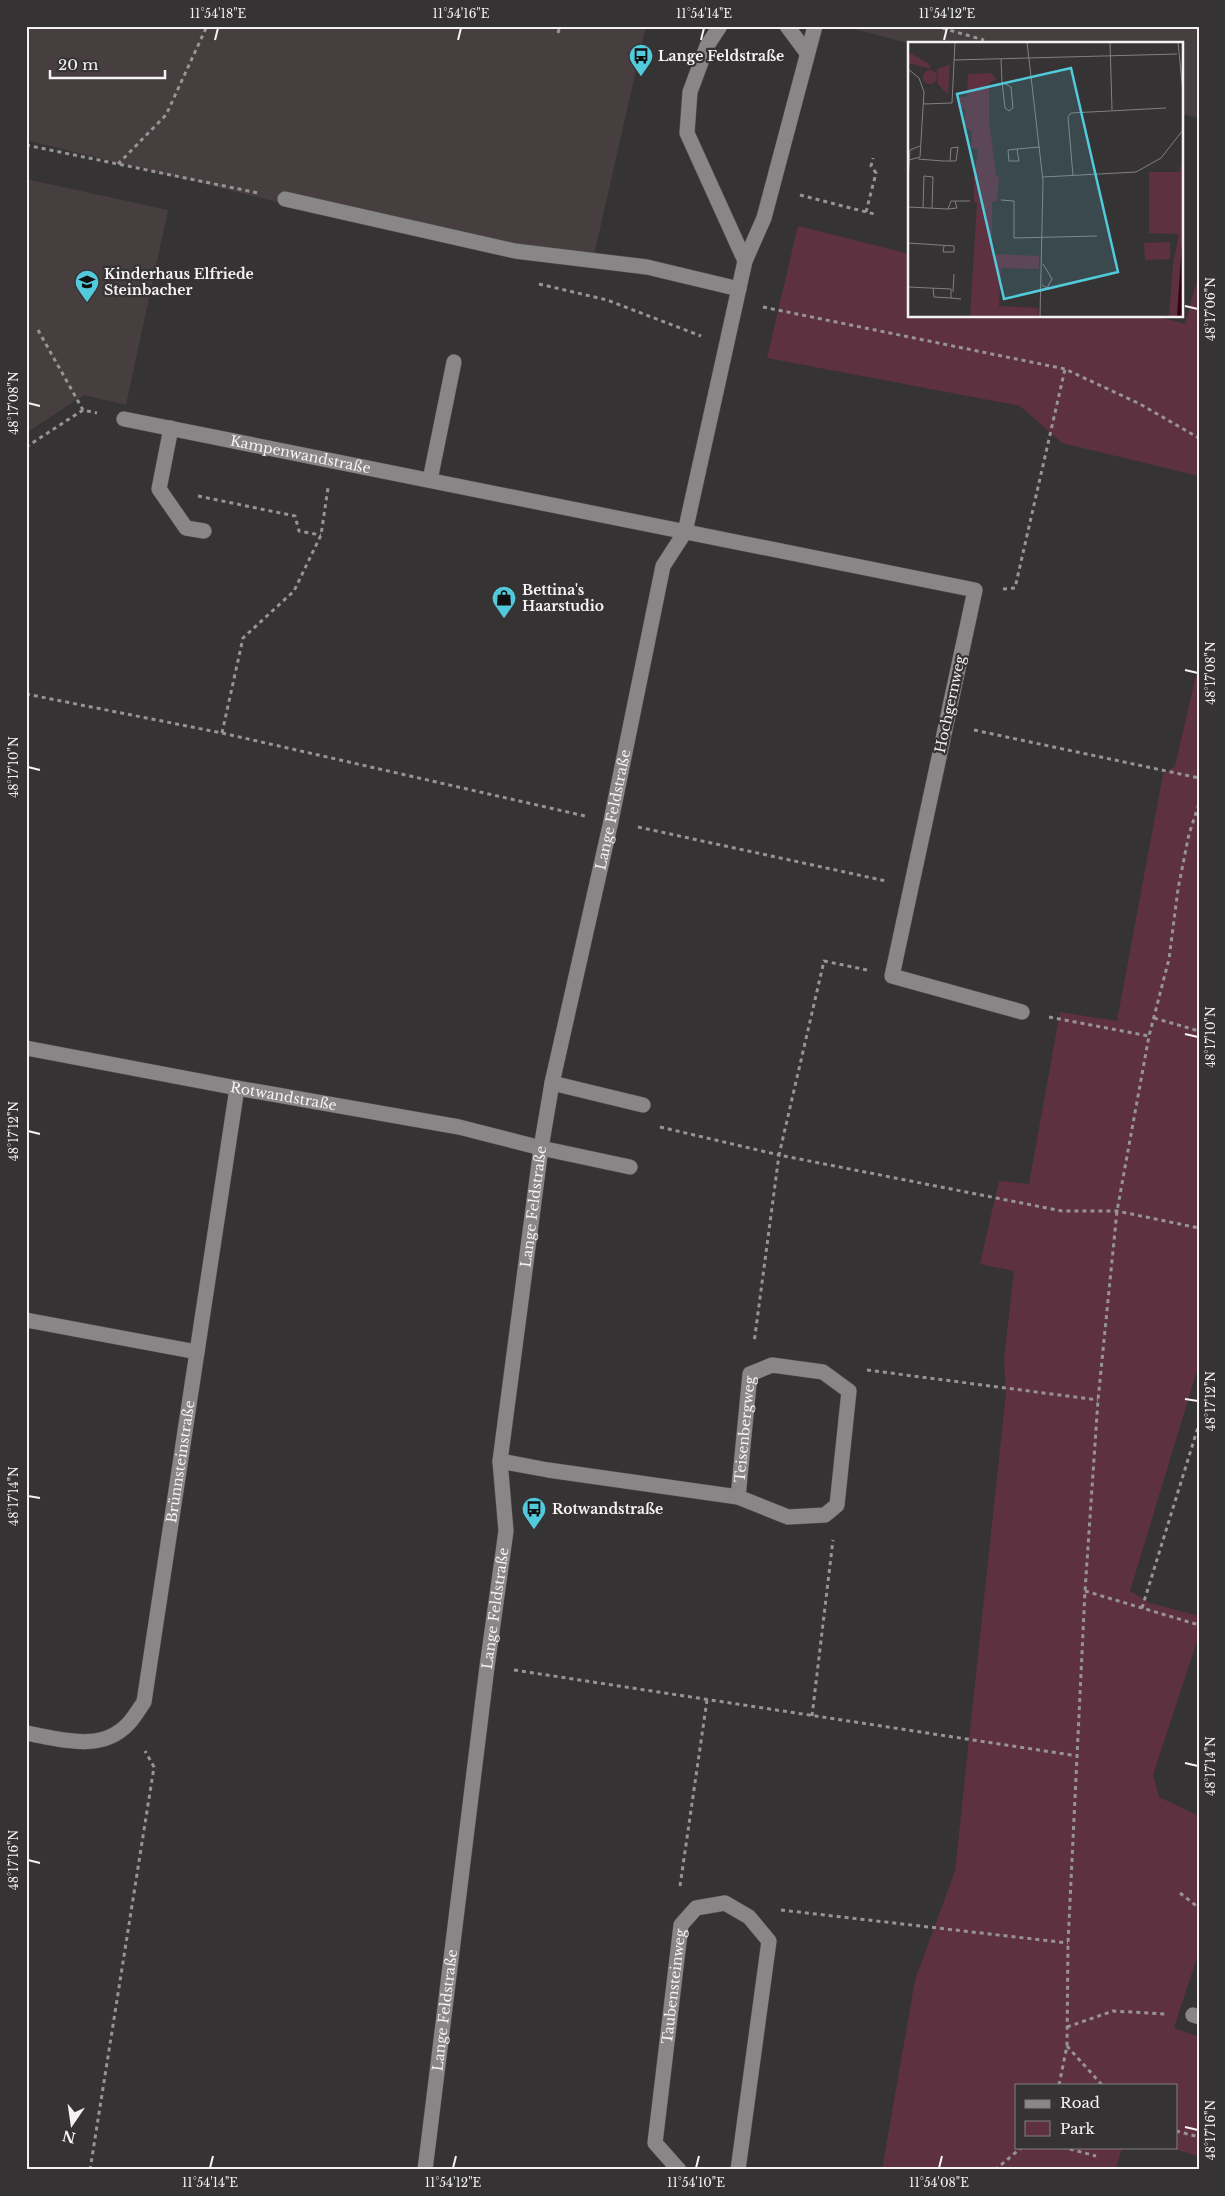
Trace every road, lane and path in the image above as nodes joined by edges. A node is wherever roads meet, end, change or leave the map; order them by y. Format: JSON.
{"nodes":[{"id":1,"x":207,"y":26,"type":"edge"},
{"id":2,"x":560,"y":26,"type":"edge"},
{"id":3,"x":720,"y":26,"type":"edge"},
{"id":4,"x":787,"y":26,"type":"edge"},
{"id":5,"x":815,"y":26,"type":"edge"},
{"id":6,"x":935,"y":26,"type":"edge"},
{"id":7,"x":558,"y":33,"type":"dead end"},
{"id":8,"x":984,"y":40,"type":"dead end"},
{"id":9,"x":807,"y":53,"type":"junction"},
{"id":10,"x":873,"y":158,"type":"dead end"},
{"id":11,"x":118,"y":164,"type":"dead end"},
{"id":12,"x":800,"y":195,"type":"dead end"},
{"id":13,"x":285,"y":199,"type":"dead end"},
{"id":14,"x":866,"y":212,"type":"junction"},
{"id":15,"x":874,"y":214,"type":"dead end"},
{"id":16,"x":745,"y":261,"type":"junction"},
{"id":17,"x":737,"y":295,"type":"junction"},
{"id":18,"x":38,"y":330,"type":"dead end"},
{"id":19,"x":454,"y":362,"type":"dead end"},
{"id":20,"x":1065,"y":369,"type":"junction"},
{"id":21,"x":83,"y":410,"type":"junction"},
{"id":22,"x":124,"y":419,"type":"joint"},
{"id":23,"x":171,"y":428,"type":"junction"},
{"id":24,"x":1199,"y":438,"type":"edge"},
{"id":25,"x":26,"y":447,"type":"edge"},
{"id":26,"x":333,"y":461,"type":"junction"},
{"id":27,"x":430,"y":480,"type":"junction"},
{"id":28,"x":159,"y":489,"type":"junction"},
{"id":29,"x":204,"y":531,"type":"dead end"},
{"id":30,"x":685,"y":532,"type":"junction"},
{"id":31,"x":321,"y":535,"type":"junction"},
{"id":32,"x":975,"y":590,"type":"junction"},
{"id":33,"x":26,"y":694,"type":"edge"},
{"id":34,"x":946,"y":724,"type":"junction"},
{"id":35,"x":222,"y":733,"type":"junction"},
{"id":36,"x":1199,"y":778,"type":"edge"},
{"id":37,"x":1199,"y":804,"type":"edge"},
{"id":38,"x":611,"y":821,"type":"junction"},
{"id":39,"x":911,"y":886,"type":"junction"},
{"id":40,"x":892,"y":976,"type":"junction"},
{"id":41,"x":1022,"y":1012,"type":"joint"},
{"id":42,"x":1154,"y":1018,"type":"junction"},
{"id":43,"x":1199,"y":1031,"type":"edge"},
{"id":44,"x":1149,"y":1036,"type":"junction"},
{"id":45,"x":26,"y":1048,"type":"edge"},
{"id":46,"x":552,"y":1084,"type":"junction"},
{"id":47,"x":237,"y":1088,"type":"junction"},
{"id":48,"x":643,"y":1105,"type":"dead end"},
{"id":49,"x":653,"y":1125,"type":"dead end"},
{"id":50,"x":541,"y":1148,"type":"junction"},
{"id":51,"x":779,"y":1156,"type":"junction"},
{"id":52,"x":630,"y":1167,"type":"dead end"},
{"id":53,"x":1117,"y":1211,"type":"junction"},
{"id":54,"x":1199,"y":1228,"type":"edge"},
{"id":55,"x":26,"y":1320,"type":"edge"},
{"id":56,"x":197,"y":1352,"type":"junction"},
{"id":57,"x":750,"y":1374,"type":"junction"},
{"id":58,"x":849,"y":1391,"type":"junction"},
{"id":59,"x":1098,"y":1400,"type":"junction"},
{"id":60,"x":1199,"y":1424,"type":"edge"},
{"id":61,"x":500,"y":1461,"type":"junction"},
{"id":62,"x":738,"y":1497,"type":"junction"},
{"id":63,"x":837,"y":1505,"type":"junction"},
{"id":64,"x":1085,"y":1591,"type":"junction"},
{"id":65,"x":1142,"y":1608,"type":"junction"},
{"id":66,"x":1199,"y":1625,"type":"edge"},
{"id":67,"x":486,"y":1667,"type":"junction"},
{"id":68,"x":707,"y":1700,"type":"junction"},
{"id":69,"x":812,"y":1716,"type":"junction"},
{"id":70,"x":26,"y":1732,"type":"edge"},
{"id":71,"x":145,"y":1751,"type":"dead end"},
{"id":72,"x":1078,"y":1756,"type":"junction"},
{"id":73,"x":1180,"y":1893,"type":"dead end"},
{"id":74,"x":696,"y":1908,"type":"junction"},
{"id":75,"x":1199,"y":1908,"type":"edge"},
{"id":76,"x":774,"y":1909,"type":"dead end"},
{"id":77,"x":1068,"y":1944,"type":"junction"},
{"id":78,"x":1196,"y":2016,"type":"edge"},
{"id":79,"x":1067,"y":2027,"type":"junction"},
{"id":80,"x":1067,"y":2046,"type":"junction"},
{"id":81,"x":1059,"y":2084,"type":"edge"},
{"id":82,"x":1101,"y":2084,"type":"edge"},
{"id":83,"x":1178,"y":2132,"type":"edge"},
{"id":84,"x":1199,"y":2137,"type":"edge"},
{"id":85,"x":1021,"y":2148,"type":"edge"},
{"id":86,"x":1066,"y":2148,"type":"edge"},
{"id":87,"x":1096,"y":2156,"type":"dead end"},
{"id":88,"x":90,"y":2170,"type":"edge"},
{"id":89,"x":425,"y":2170,"type":"edge"},
{"id":90,"x":679,"y":2170,"type":"edge"},
{"id":91,"x":738,"y":2170,"type":"edge"},
{"id":92,"x":995,"y":2170,"type":"edge"}],
"edges":[{"from":1,"to":11,"type":"path"},
{"from":2,"to":7,"type":"path"},
{"from":3,"to":16,"type":"street"},
{"from":4,"to":9,"type":"street"},
{"from":5,"to":9,"type":"street","name":"Lange Feldstraße"},
{"from":6,"to":8,"type":"path"},
{"from":9,"to":16,"type":"street","name":"Lange Feldstraße"},
{"from":10,"to":14,"type":"path"},
{"from":12,"to":14,"type":"path"},
{"from":13,"to":17,"type":"street"},
{"from":14,"to":15,"type":"path"},
{"from":16,"to":17,"type":"street","name":"Lange Feldstraße"},
{"from":17,"to":20,"type":"path"},
{"from":17,"to":30,"type":"street","name":"Lange Feldstraße"},
{"from":18,"to":21,"type":"path"},
{"from":19,"to":27,"type":"street"},
{"from":20,"to":24,"type":"path"},
{"from":20,"to":32,"type":"path"},
{"from":21,"to":22,"type":"path"},
{"from":21,"to":25,"type":"path"},
{"from":22,"to":23,"type":"street","name":"Kampenwandstraße"},
{"from":23,"to":26,"type":"street","name":"Kampenwandstraße"},
{"from":23,"to":28,"type":"street"},
{"from":26,"to":27,"type":"street","name":"Kampenwandstraße"},
{"from":26,"to":31,"type":"path"},
{"from":27,"to":30,"type":"street","name":"Kampenwandstraße"},
{"from":28,"to":29,"type":"street"},
{"from":28,"to":31,"type":"path"},
{"from":30,"to":32,"type":"street"},
{"from":30,"to":38,"type":"street","name":"Lange Feldstraße"},
{"from":31,"to":35,"type":"path"},
{"from":32,"to":34,"type":"street","name":"Hochgernweg"},
{"from":33,"to":35,"type":"path"},
{"from":34,"to":36,"type":"path"},
{"from":34,"to":39,"type":"street","name":"Hochgernweg"},
{"from":35,"to":38,"type":"path"},
{"from":37,"to":42,"type":"path"},
{"from":38,"to":39,"type":"path"},
{"from":38,"to":46,"type":"street","name":"Lange Feldstraße"},
{"from":39,"to":40,"type":"street","name":"Hochgernweg"},
{"from":40,"to":41,"type":"street"},
{"from":40,"to":51,"type":"path"},
{"from":41,"to":44,"type":"path"},
{"from":42,"to":43,"type":"path"},
{"from":42,"to":44,"type":"path"},
{"from":44,"to":53,"type":"path"},
{"from":45,"to":47,"type":"street","name":"Rotwandstraße"},
{"from":46,"to":48,"type":"street"},
{"from":46,"to":50,"type":"street","name":"Lange Feldstraße"},
{"from":47,"to":50,"type":"street","name":"Rotwandstraße"},
{"from":47,"to":56,"type":"street","name":"Brünnsteinstraße"},
{"from":49,"to":51,"type":"path"},
{"from":50,"to":52,"type":"street","name":"Rotwandstraße"},
{"from":50,"to":61,"type":"street","name":"Lange Feldstraße"},
{"from":51,"to":53,"type":"path"},
{"from":51,"to":57,"type":"path"},
{"from":53,"to":54,"type":"path"},
{"from":53,"to":59,"type":"path"},
{"from":55,"to":56,"type":"street"},
{"from":56,"to":70,"type":"street","name":"Brünnsteinstraße"},
{"from":57,"to":58,"type":"street","name":"Teisenbergweg"},
{"from":57,"to":62,"type":"street","name":"Teisenbergweg"},
{"from":58,"to":59,"type":"path"},
{"from":58,"to":63,"type":"street"},
{"from":59,"to":64,"type":"path"},
{"from":60,"to":65,"type":"path"},
{"from":61,"to":62,"type":"street","name":"Teisenbergweg"},
{"from":61,"to":67,"type":"street","name":"Lange Feldstraße"},
{"from":62,"to":63,"type":"street","name":"Teisenbergweg"},
{"from":63,"to":69,"type":"path"},
{"from":64,"to":65,"type":"path"},
{"from":64,"to":72,"type":"path"},
{"from":65,"to":66,"type":"path"},
{"from":67,"to":68,"type":"path"},
{"from":67,"to":89,"type":"street","name":"Lange Feldstraße"},
{"from":68,"to":69,"type":"path"},
{"from":68,"to":74,"type":"path"},
{"from":69,"to":72,"type":"path"},
{"from":71,"to":88,"type":"path"},
{"from":72,"to":77,"type":"path"},
{"from":73,"to":75,"type":"path"},
{"from":74,"to":90,"type":"street","name":"Taubensteinweg"},
{"from":74,"to":91,"type":"street"},
{"from":76,"to":77,"type":"path"},
{"from":77,"to":79,"type":"path"},
{"from":78,"to":79,"type":"path"},
{"from":79,"to":80,"type":"path"},
{"from":80,"to":81,"type":"path"},
{"from":80,"to":82,"type":"path"},
{"from":83,"to":84,"type":"path"},
{"from":85,"to":92,"type":"path"},
{"from":86,"to":87,"type":"path"}]}
